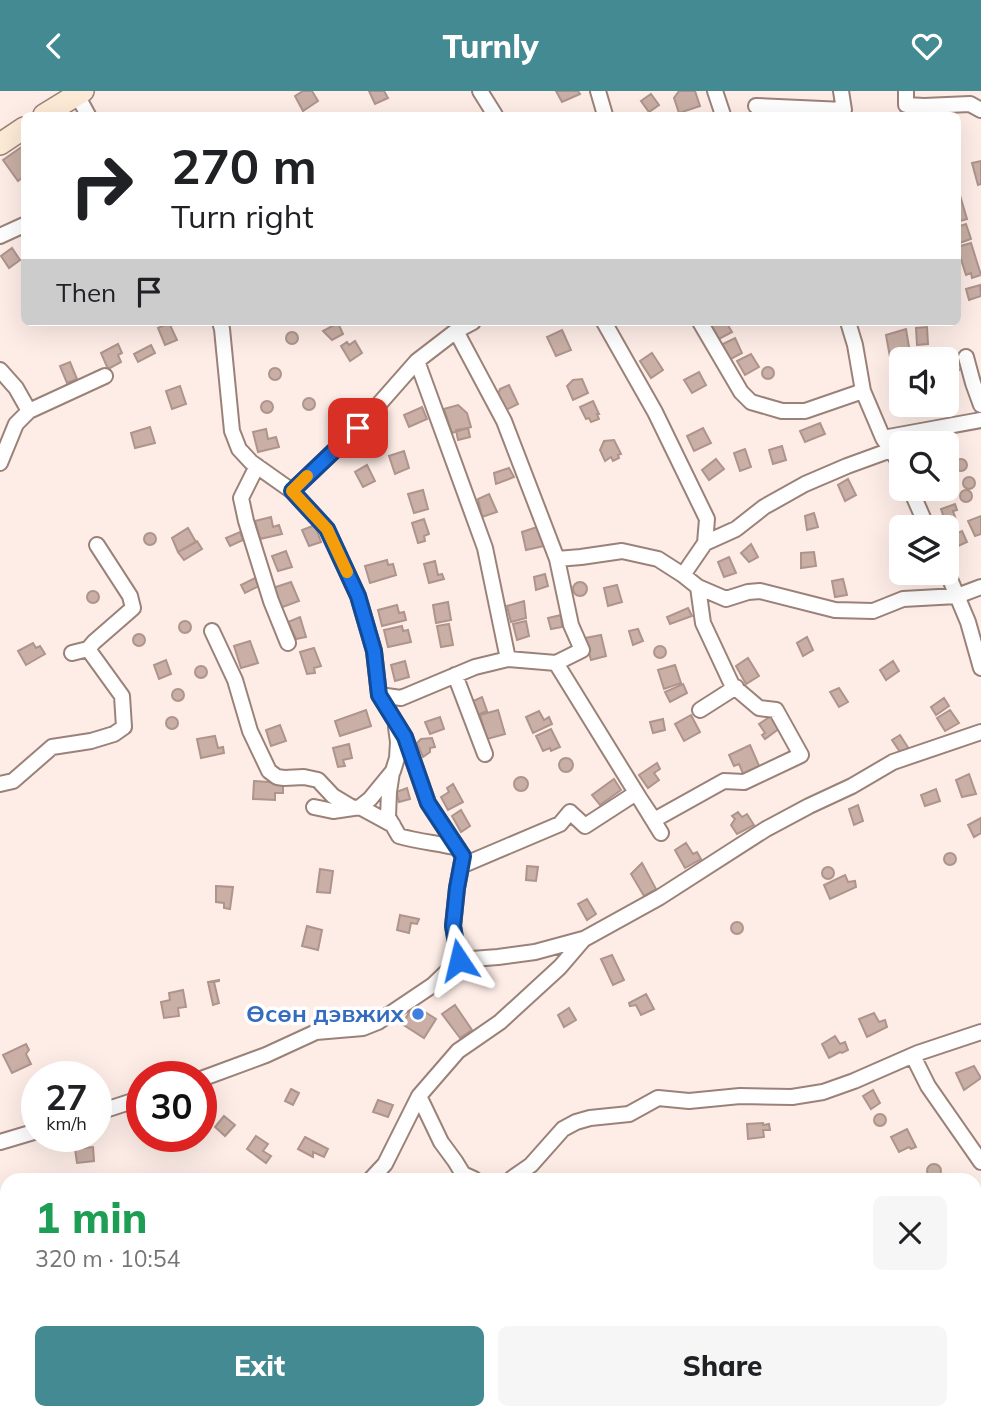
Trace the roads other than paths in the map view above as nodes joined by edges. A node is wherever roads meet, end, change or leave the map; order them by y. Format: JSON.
{"nodes":[{"id":1,"x":480,"y":91,"type":"edge"},
{"id":2,"x":598,"y":91,"type":"edge"},
{"id":3,"x":715,"y":91,"type":"edge"},
{"id":4,"x":841,"y":91,"type":"edge"},
{"id":5,"x":906,"y":91,"type":"edge"},
{"id":6,"x":80,"y":93,"type":"edge"},
{"id":7,"x":756,"y":106,"type":"dead end"},
{"id":8,"x":981,"y":110,"type":"edge"},
{"id":9,"x":49,"y":112,"type":"edge"},
{"id":10,"x":87,"y":112,"type":"edge"},
{"id":11,"x":493,"y":112,"type":"edge"},
{"id":12,"x":604,"y":112,"type":"edge"},
{"id":13,"x":722,"y":112,"type":"edge"},
{"id":14,"x":21,"y":130,"type":"edge"},
{"id":15,"x":0,"y":144,"type":"edge"},
{"id":16,"x":21,"y":226,"type":"edge"},
{"id":17,"x":0,"y":236,"type":"edge"},
{"id":18,"x":221,"y":326,"type":"edge"},
{"id":19,"x":465,"y":326,"type":"edge"},
{"id":20,"x":606,"y":326,"type":"edge"},
{"id":21,"x":702,"y":326,"type":"edge"},
{"id":22,"x":849,"y":326,"type":"edge"},
{"id":23,"x":456,"y":331,"type":"junction"},
{"id":24,"x":966,"y":357,"type":"dead end"},
{"id":25,"x":417,"y":361,"type":"junction"},
{"id":26,"x":0,"y":370,"type":"edge"},
{"id":27,"x":105,"y":376,"type":"dead end"},
{"id":28,"x":863,"y":391,"type":"junction"},
{"id":29,"x":981,"y":405,"type":"edge"},
{"id":30,"x":29,"y":411,"type":"junction"},
{"id":31,"x":981,"y":420,"type":"edge"},
{"id":32,"x":887,"y":444,"type":"junction"},
{"id":33,"x":889,"y":448,"type":"edge"},
{"id":34,"x":0,"y":463,"type":"edge"},
{"id":35,"x":257,"y":466,"type":"junction"},
{"id":36,"x":292,"y":491,"type":"junction"},
{"id":37,"x":705,"y":543,"type":"junction"},
{"id":38,"x":97,"y":545,"type":"dead end"},
{"id":39,"x":557,"y":559,"type":"junction"},
{"id":40,"x":683,"y":575,"type":"junction"},
{"id":41,"x":952,"y":585,"type":"edge"},
{"id":42,"x":698,"y":587,"type":"junction"},
{"id":43,"x":981,"y":587,"type":"edge"},
{"id":44,"x":957,"y":596,"type":"junction"},
{"id":45,"x":212,"y":631,"type":"dead end"},
{"id":46,"x":288,"y":643,"type":"dead end"},
{"id":47,"x":88,"y":649,"type":"junction"},
{"id":48,"x":72,"y":653,"type":"dead end"},
{"id":49,"x":508,"y":659,"type":"junction"},
{"id":50,"x":556,"y":663,"type":"junction"},
{"id":51,"x":981,"y":668,"type":"edge"},
{"id":52,"x":455,"y":675,"type":"junction"},
{"id":53,"x":736,"y":687,"type":"junction"},
{"id":54,"x":379,"y":695,"type":"junction"},
{"id":55,"x":700,"y":710,"type":"dead end"},
{"id":56,"x":395,"y":719,"type":"junction"},
{"id":57,"x":981,"y":732,"type":"edge"},
{"id":58,"x":485,"y":754,"type":"dead end"},
{"id":59,"x":393,"y":771,"type":"junction"},
{"id":60,"x":0,"y":784,"type":"edge"},
{"id":61,"x":314,"y":807,"type":"dead end"},
{"id":62,"x":357,"y":807,"type":"junction"},
{"id":63,"x":393,"y":825,"type":"junction"},
{"id":64,"x":657,"y":827,"type":"junction"},
{"id":65,"x":458,"y":848,"type":"junction"},
{"id":66,"x":461,"y":866,"type":"junction"},
{"id":67,"x":584,"y":939,"type":"junction"},
{"id":68,"x":459,"y":960,"type":"junction"},
{"id":69,"x":981,"y":1032,"type":"edge"},
{"id":70,"x":913,"y":1056,"type":"junction"},
{"id":71,"x":217,"y":1073,"type":"edge"},
{"id":72,"x":419,"y":1096,"type":"junction"},
{"id":73,"x":21,"y":1136,"type":"edge"},
{"id":74,"x":0,"y":1142,"type":"edge"},
{"id":75,"x":981,"y":1162,"type":"edge"},
{"id":76,"x":377,"y":1173,"type":"edge"},
{"id":77,"x":462,"y":1173,"type":"edge"},
{"id":78,"x":520,"y":1173,"type":"edge"}],
"edges":[{"from":1,"to":11,"type":"street"},
{"from":2,"to":12,"type":"street"},
{"from":3,"to":13,"type":"street"},
{"from":4,"to":7,"type":"street"},
{"from":5,"to":8,"type":"street"},
{"from":6,"to":9,"type":"main road"},
{"from":6,"to":10,"type":"street"},
{"from":14,"to":15,"type":"main road"},
{"from":16,"to":17,"type":"street"},
{"from":18,"to":35,"type":"street"},
{"from":19,"to":23,"type":"street"},
{"from":20,"to":37,"type":"street"},
{"from":21,"to":28,"type":"street"},
{"from":22,"to":28,"type":"street"},
{"from":23,"to":25,"type":"street"},
{"from":23,"to":39,"type":"street"},
{"from":24,"to":29,"type":"street"},
{"from":25,"to":36,"type":"street"},
{"from":25,"to":49,"type":"street"},
{"from":26,"to":30,"type":"street"},
{"from":27,"to":30,"type":"street"},
{"from":28,"to":32,"type":"street"},
{"from":30,"to":34,"type":"street"},
{"from":31,"to":32,"type":"street"},
{"from":32,"to":33,"type":"street"},
{"from":32,"to":37,"type":"street"},
{"from":35,"to":36,"type":"street"},
{"from":35,"to":46,"type":"street"},
{"from":36,"to":54,"type":"street"},
{"from":37,"to":40,"type":"street"},
{"from":38,"to":47,"type":"street"},
{"from":39,"to":40,"type":"street"},
{"from":39,"to":50,"type":"street"},
{"from":40,"to":42,"type":"street"},
{"from":41,"to":44,"type":"street"},
{"from":42,"to":44,"type":"street"},
{"from":42,"to":53,"type":"street"},
{"from":43,"to":44,"type":"street"},
{"from":44,"to":51,"type":"street"},
{"from":45,"to":62,"type":"street"},
{"from":47,"to":48,"type":"street"},
{"from":47,"to":60,"type":"street"},
{"from":49,"to":50,"type":"street"},
{"from":49,"to":52,"type":"street"},
{"from":50,"to":64,"type":"street"},
{"from":52,"to":54,"type":"street"},
{"from":52,"to":58,"type":"street"},
{"from":53,"to":55,"type":"street"},
{"from":53,"to":64,"type":"street"},
{"from":54,"to":56,"type":"street"},
{"from":56,"to":59,"type":"street"},
{"from":56,"to":65,"type":"street"},
{"from":57,"to":67,"type":"street"},
{"from":59,"to":62,"type":"street"},
{"from":59,"to":63,"type":"street"},
{"from":61,"to":62,"type":"street"},
{"from":62,"to":63,"type":"street"},
{"from":63,"to":65,"type":"street"},
{"from":64,"to":66,"type":"street"},
{"from":65,"to":66,"type":"street"},
{"from":66,"to":68,"type":"street"},
{"from":67,"to":68,"type":"street"},
{"from":67,"to":72,"type":"street"},
{"from":68,"to":71,"type":"street"},
{"from":69,"to":70,"type":"street"},
{"from":70,"to":75,"type":"street"},
{"from":70,"to":78,"type":"street"},
{"from":72,"to":76,"type":"street"},
{"from":72,"to":77,"type":"street"},
{"from":73,"to":74,"type":"street"}]}
